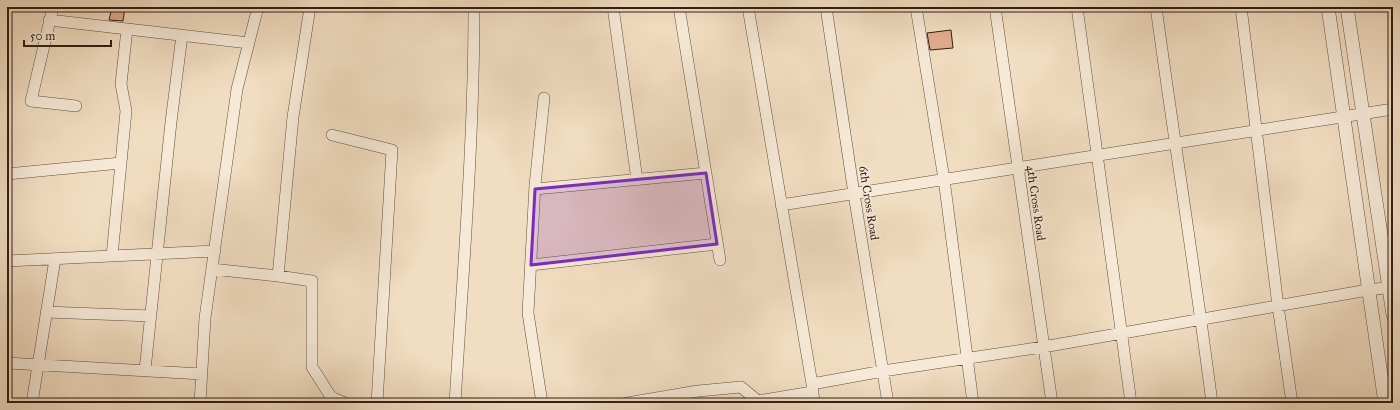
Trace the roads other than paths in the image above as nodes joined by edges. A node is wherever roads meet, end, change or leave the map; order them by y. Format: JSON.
{"nodes":[{"id":1,"x":53,"y":7,"type":"edge"},
{"id":2,"x":258,"y":7,"type":"edge"},
{"id":3,"x":310,"y":7,"type":"edge"},
{"id":4,"x":474,"y":7,"type":"edge"},
{"id":5,"x":613,"y":7,"type":"edge"},
{"id":6,"x":679,"y":7,"type":"edge"},
{"id":7,"x":748,"y":7,"type":"edge"},
{"id":8,"x":826,"y":7,"type":"edge"},
{"id":9,"x":916,"y":7,"type":"edge"},
{"id":10,"x":995,"y":7,"type":"edge"},
{"id":11,"x":1077,"y":7,"type":"edge"},
{"id":12,"x":1156,"y":7,"type":"edge"},
{"id":13,"x":1241,"y":7,"type":"edge"},
{"id":14,"x":1328,"y":7,"type":"edge"},
{"id":15,"x":1347,"y":7,"type":"edge"},
{"id":16,"x":49,"y":20,"type":"junction"},
{"id":17,"x":127,"y":29,"type":"junction"},
{"id":18,"x":182,"y":35,"type":"junction"},
{"id":19,"x":249,"y":43,"type":"junction"},
{"id":20,"x":544,"y":98,"type":"dead end"},
{"id":21,"x":76,"y":106,"type":"dead end"},
{"id":22,"x":1393,"y":109,"type":"edge"},
{"id":23,"x":1364,"y":113,"type":"junction"},
{"id":24,"x":1344,"y":116,"type":"junction"},
{"id":25,"x":1257,"y":130,"type":"junction"},
{"id":26,"x":332,"y":135,"type":"dead end"},
{"id":27,"x":1174,"y":142,"type":"junction"},
{"id":28,"x":1097,"y":155,"type":"junction"},
{"id":29,"x":121,"y":164,"type":"junction"},
{"id":30,"x":1018,"y":168,"type":"junction"},
{"id":31,"x":706,"y":173,"type":"junction"},
{"id":32,"x":7,"y":174,"type":"edge"},
{"id":33,"x":944,"y":179,"type":"junction"},
{"id":34,"x":637,"y":180,"type":"junction"},
{"id":35,"x":535,"y":189,"type":"junction"},
{"id":36,"x":854,"y":194,"type":"junction"},
{"id":37,"x":781,"y":206,"type":"junction"},
{"id":38,"x":717,"y":244,"type":"junction"},
{"id":39,"x":215,"y":251,"type":"junction"},
{"id":40,"x":158,"y":254,"type":"junction"},
{"id":41,"x":112,"y":256,"type":"junction"},
{"id":42,"x":55,"y":259,"type":"junction"},
{"id":43,"x":720,"y":260,"type":"dead end"},
{"id":44,"x":7,"y":261,"type":"edge"},
{"id":45,"x":531,"y":265,"type":"junction"},
{"id":46,"x":212,"y":269,"type":"junction"},
{"id":47,"x":278,"y":276,"type":"junction"},
{"id":48,"x":1391,"y":288,"type":"edge"},
{"id":49,"x":1368,"y":290,"type":"junction"},
{"id":50,"x":1278,"y":306,"type":"junction"},
{"id":51,"x":46,"y":312,"type":"junction"},
{"id":52,"x":1393,"y":315,"type":"edge"},
{"id":53,"x":151,"y":316,"type":"junction"},
{"id":54,"x":1202,"y":320,"type":"junction"},
{"id":55,"x":1122,"y":333,"type":"junction"},
{"id":56,"x":1043,"y":347,"type":"junction"},
{"id":57,"x":966,"y":360,"type":"junction"},
{"id":58,"x":7,"y":363,"type":"edge"},
{"id":59,"x":37,"y":364,"type":"junction"},
{"id":60,"x":145,"y":370,"type":"junction"},
{"id":61,"x":883,"y":371,"type":"junction"},
{"id":62,"x":202,"y":374,"type":"junction"},
{"id":63,"x":813,"y":393,"type":"edge"},
{"id":64,"x":32,"y":403,"type":"edge"},
{"id":65,"x":200,"y":403,"type":"edge"},
{"id":66,"x":345,"y":403,"type":"edge"},
{"id":67,"x":377,"y":403,"type":"edge"},
{"id":68,"x":455,"y":403,"type":"edge"},
{"id":69,"x":542,"y":403,"type":"edge"},
{"id":70,"x":627,"y":403,"type":"edge"},
{"id":71,"x":888,"y":403,"type":"edge"},
{"id":72,"x":973,"y":403,"type":"edge"},
{"id":73,"x":1052,"y":403,"type":"edge"},
{"id":74,"x":1131,"y":403,"type":"edge"},
{"id":75,"x":1212,"y":403,"type":"edge"},
{"id":76,"x":1292,"y":403,"type":"edge"},
{"id":77,"x":1385,"y":403,"type":"edge"}],
"edges":[{"from":1,"to":16,"type":"street"},
{"from":2,"to":19,"type":"street"},
{"from":3,"to":47,"type":"street"},
{"from":4,"to":68,"type":"street"},
{"from":5,"to":34,"type":"street"},
{"from":6,"to":31,"type":"street"},
{"from":7,"to":37,"type":"street"},
{"from":8,"to":36,"type":"street","name":"6th Cross Road"},
{"from":9,"to":33,"type":"street"},
{"from":10,"to":30,"type":"street","name":"4th Cross Road"},
{"from":11,"to":28,"type":"street"},
{"from":12,"to":27,"type":"street"},
{"from":13,"to":25,"type":"street"},
{"from":14,"to":24,"type":"street"},
{"from":15,"to":23,"type":"street"},
{"from":16,"to":17,"type":"street"},
{"from":16,"to":21,"type":"street"},
{"from":17,"to":18,"type":"street"},
{"from":17,"to":29,"type":"street"},
{"from":18,"to":19,"type":"street"},
{"from":18,"to":40,"type":"street"},
{"from":19,"to":39,"type":"street"},
{"from":20,"to":35,"type":"street"},
{"from":22,"to":23,"type":"street"},
{"from":23,"to":24,"type":"street"},
{"from":23,"to":48,"type":"street"},
{"from":24,"to":25,"type":"street"},
{"from":24,"to":49,"type":"street"},
{"from":25,"to":27,"type":"street"},
{"from":25,"to":50,"type":"street"},
{"from":26,"to":67,"type":"street"},
{"from":27,"to":28,"type":"street"},
{"from":27,"to":54,"type":"street"},
{"from":28,"to":30,"type":"street"},
{"from":28,"to":55,"type":"street"},
{"from":29,"to":32,"type":"street"},
{"from":29,"to":41,"type":"street"},
{"from":30,"to":33,"type":"street"},
{"from":30,"to":56,"type":"street","name":"4th Cross Road"},
{"from":31,"to":34,"type":"street"},
{"from":31,"to":38,"type":"street"},
{"from":33,"to":36,"type":"street"},
{"from":33,"to":57,"type":"street"},
{"from":34,"to":35,"type":"street"},
{"from":35,"to":45,"type":"street"},
{"from":36,"to":37,"type":"street"},
{"from":36,"to":61,"type":"street","name":"6th Cross Road"},
{"from":37,"to":63,"type":"street"},
{"from":38,"to":43,"type":"street"},
{"from":38,"to":45,"type":"street"},
{"from":39,"to":40,"type":"street"},
{"from":39,"to":46,"type":"street"},
{"from":40,"to":41,"type":"street"},
{"from":40,"to":53,"type":"street"},
{"from":41,"to":42,"type":"street"},
{"from":42,"to":44,"type":"street"},
{"from":42,"to":51,"type":"street"},
{"from":45,"to":69,"type":"street"},
{"from":46,"to":47,"type":"street"},
{"from":46,"to":62,"type":"street"},
{"from":47,"to":66,"type":"street"},
{"from":48,"to":49,"type":"street"},
{"from":48,"to":52,"type":"street"},
{"from":49,"to":50,"type":"street"},
{"from":49,"to":77,"type":"street"},
{"from":50,"to":54,"type":"street"},
{"from":50,"to":76,"type":"street"},
{"from":51,"to":53,"type":"street"},
{"from":51,"to":59,"type":"street"},
{"from":53,"to":60,"type":"street"},
{"from":54,"to":55,"type":"street"},
{"from":54,"to":75,"type":"street"},
{"from":55,"to":56,"type":"street"},
{"from":55,"to":74,"type":"street"},
{"from":56,"to":57,"type":"street"},
{"from":56,"to":73,"type":"street","name":"4th Cross Road"},
{"from":57,"to":61,"type":"street"},
{"from":57,"to":72,"type":"street"},
{"from":58,"to":59,"type":"street"},
{"from":59,"to":60,"type":"street"},
{"from":59,"to":64,"type":"street"},
{"from":60,"to":62,"type":"street"},
{"from":61,"to":63,"type":"street"},
{"from":61,"to":71,"type":"street","name":"6th Cross Road"},
{"from":62,"to":65,"type":"street"},
{"from":63,"to":70,"type":"street"}]}
